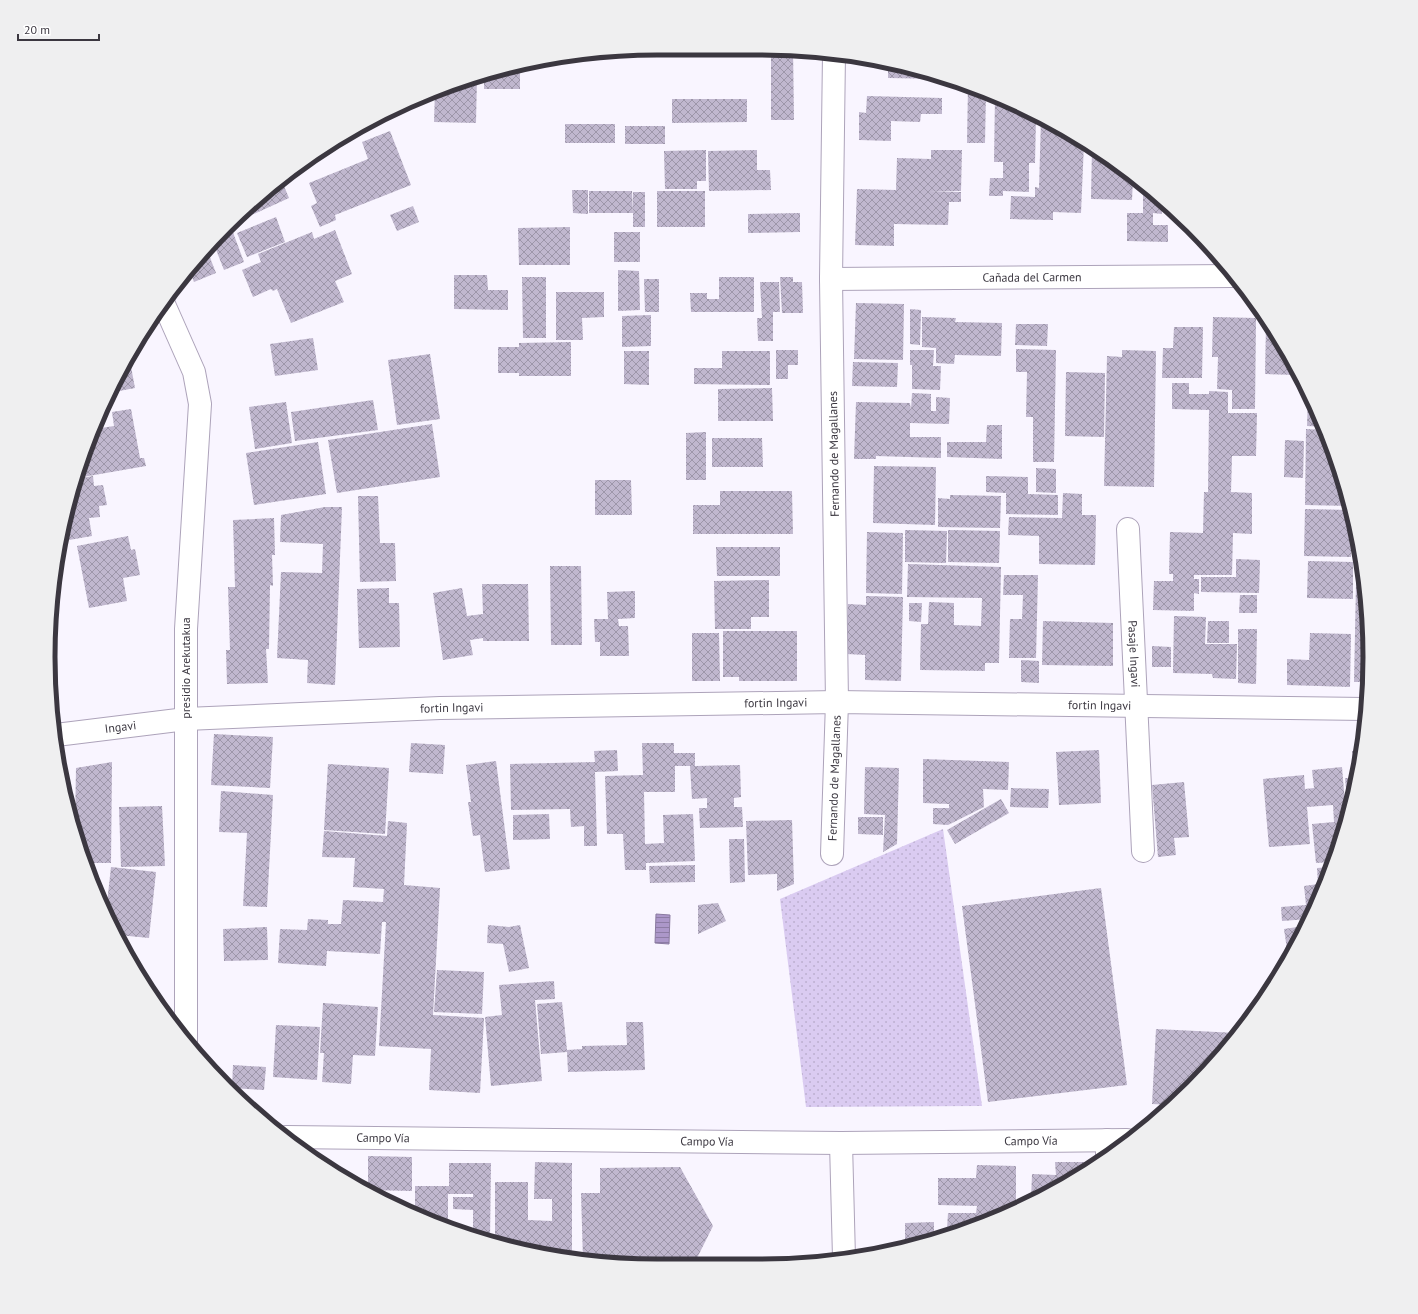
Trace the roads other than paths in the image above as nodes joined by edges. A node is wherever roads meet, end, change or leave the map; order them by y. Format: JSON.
{"nodes":[{"id":1,"x":834,"y":59,"type":"edge"},
{"id":2,"x":1227,"y":276,"type":"edge"},
{"id":3,"x":831,"y":279,"type":"junction"},
{"id":4,"x":166,"y":309,"type":"edge"},
{"id":5,"x":1128,"y":529,"type":"dead end"},
{"id":6,"x":837,"y":702,"type":"junction"},
{"id":7,"x":1137,"y":705,"type":"junction"},
{"id":8,"x":1361,"y":709,"type":"edge"},
{"id":9,"x":186,"y":720,"type":"junction"},
{"id":10,"x":60,"y":735,"type":"edge"},
{"id":11,"x":1143,"y":851,"type":"dead end"},
{"id":12,"x":832,"y":854,"type":"dead end"},
{"id":13,"x":186,"y":1032,"type":"edge"},
{"id":14,"x":294,"y":1137,"type":"edge"},
{"id":15,"x":841,"y":1143,"type":"junction"},
{"id":16,"x":1112,"y":1146,"type":"edge"},
{"id":17,"x":844,"y":1253,"type":"edge"}],
"edges":[{"from":1,"to":3,"type":"street","name":"Fernando de Magallanes"},
{"from":2,"to":3,"type":"street","name":"Cañada del Carmen"},
{"from":3,"to":6,"type":"street","name":"Fernando de Magallanes"},
{"from":4,"to":9,"type":"street","name":"presidio Arekutakua"},
{"from":5,"to":7,"type":"street","name":"Pasaje Ingavi"},
{"from":6,"to":7,"type":"street","name":"fortin Ingavi"},
{"from":6,"to":9,"type":"street","name":"fortin Ingavi"},
{"from":6,"to":12,"type":"street","name":"Fernando de Magallanes"},
{"from":7,"to":8,"type":"street","name":"fortin Ingavi"},
{"from":7,"to":11,"type":"street","name":"Pasaje Ingavi"},
{"from":9,"to":10,"type":"street","name":"Ingavi"},
{"from":9,"to":13,"type":"street","name":"presidio Arekutakua"},
{"from":14,"to":15,"type":"street","name":"Campo Vía"},
{"from":15,"to":16,"type":"street","name":"Campo Vía"},
{"from":15,"to":17,"type":"street"}]}
